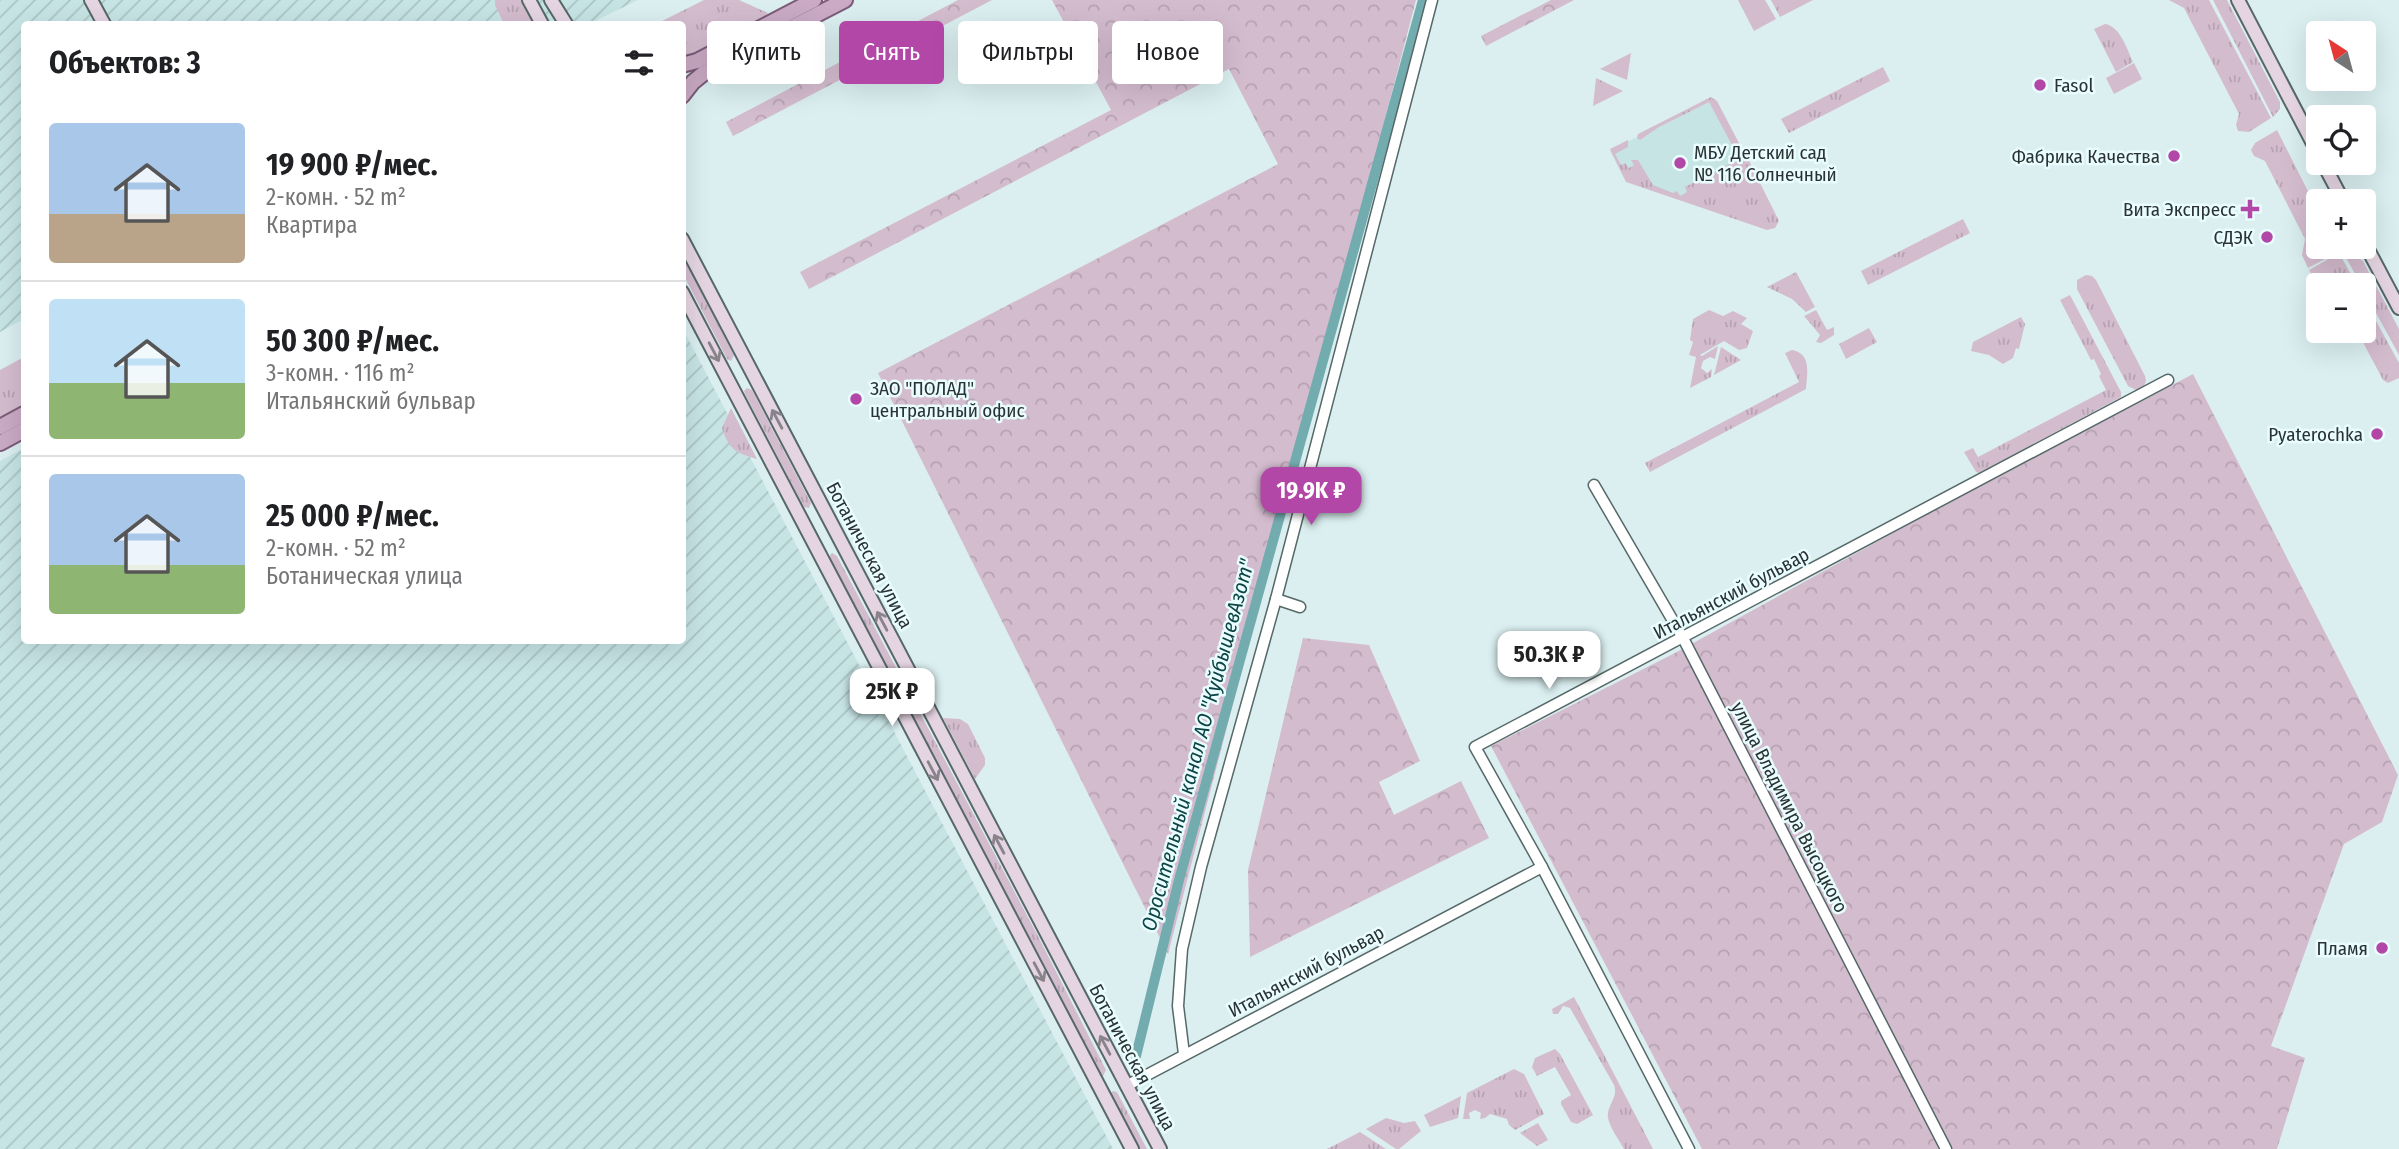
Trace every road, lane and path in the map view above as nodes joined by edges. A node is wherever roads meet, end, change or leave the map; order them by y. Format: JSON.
{"nodes":[{"id":1,"x":91,"y":0,"type":"edge"},
{"id":2,"x":529,"y":0,"type":"edge"},
{"id":3,"x":551,"y":0,"type":"edge"},
{"id":4,"x":814,"y":0,"type":"edge"},
{"id":5,"x":845,"y":0,"type":"edge"},
{"id":6,"x":1432,"y":0,"type":"edge"},
{"id":7,"x":2238,"y":0,"type":"edge"},
{"id":8,"x":102,"y":21,"type":"edge"},
{"id":9,"x":540,"y":21,"type":"edge"},
{"id":10,"x":564,"y":21,"type":"edge"},
{"id":11,"x":686,"y":64,"type":"edge"},
{"id":12,"x":686,"y":92,"type":"edge"},
{"id":13,"x":2306,"y":130,"type":"edge"},
{"id":14,"x":686,"y":247,"type":"edge"},
{"id":15,"x":2373,"y":259,"type":"edge"},
{"id":16,"x":686,"y":300,"type":"edge"},
{"id":17,"x":2399,"y":308,"type":"edge"},
{"id":18,"x":752,"y":373,"type":"junction"},
{"id":19,"x":2168,"y":380,"type":"dead end"},
{"id":20,"x":731,"y":384,"type":"junction"},
{"id":21,"x":21,"y":416,"type":"edge"},
{"id":22,"x":0,"y":427,"type":"edge"},
{"id":23,"x":21,"y":432,"type":"edge"},
{"id":24,"x":0,"y":443,"type":"edge"},
{"id":25,"x":1594,"y":485,"type":"dead end"},
{"id":26,"x":830,"y":522,"type":"junction"},
{"id":27,"x":809,"y":533,"type":"junction"},
{"id":28,"x":1276,"y":599,"type":"junction"},
{"id":29,"x":1300,"y":607,"type":"dead end"},
{"id":30,"x":1683,"y":638,"type":"junction"},
{"id":31,"x":1542,"y":867,"type":"junction"},
{"id":32,"x":1184,"y":1054,"type":"junction"},
{"id":33,"x":1123,"y":1080,"type":"junction"},
{"id":34,"x":1098,"y":1086,"type":"junction"},
{"id":35,"x":1132,"y":1149,"type":"edge"},
{"id":36,"x":1160,"y":1149,"type":"edge"},
{"id":37,"x":1689,"y":1149,"type":"edge"},
{"id":38,"x":1946,"y":1149,"type":"edge"}],
"edges":[{"from":1,"to":8,"type":"main road"},
{"from":2,"to":9,"type":"main road"},
{"from":3,"to":10,"type":"main road"},
{"from":4,"to":11,"type":"main road"},
{"from":5,"to":12,"type":"main road"},
{"from":6,"to":28,"type":"street"},
{"from":7,"to":13,"type":"main road"},
{"from":14,"to":18,"type":"main road","name":"Ботаническая улица"},
{"from":15,"to":17,"type":"main road"},
{"from":16,"to":20,"type":"main road","one_way":true},
{"from":18,"to":20,"type":"main road"},
{"from":26,"to":18,"type":"main road","name":"Ботаническая улица","one_way":true},
{"from":19,"to":30,"type":"street","name":"Итальянский бульвар"},
{"from":20,"to":27,"type":"main road"},
{"from":21,"to":22,"type":"main road"},
{"from":23,"to":24,"type":"main road"},
{"from":25,"to":30,"type":"street","name":"улица Владимира Высоцкого"},
{"from":26,"to":27,"type":"main road"},
{"from":33,"to":26,"type":"main road","name":"Ботаническая улица","one_way":true},
{"from":27,"to":34,"type":"main road","one_way":true},
{"from":28,"to":29,"type":"street"},
{"from":28,"to":32,"type":"street"},
{"from":30,"to":31,"type":"street","name":"Итальянский бульвар"},
{"from":30,"to":38,"type":"street","name":"улица Владимира Высоцкого"},
{"from":31,"to":32,"type":"street","name":"Итальянский бульвар"},
{"from":31,"to":37,"type":"street"},
{"from":32,"to":33,"type":"street","name":"Итальянский бульвар"},
{"from":33,"to":34,"type":"main road"},
{"from":33,"to":36,"type":"main road","name":"Ботаническая улица"},
{"from":34,"to":35,"type":"main road"}]}
